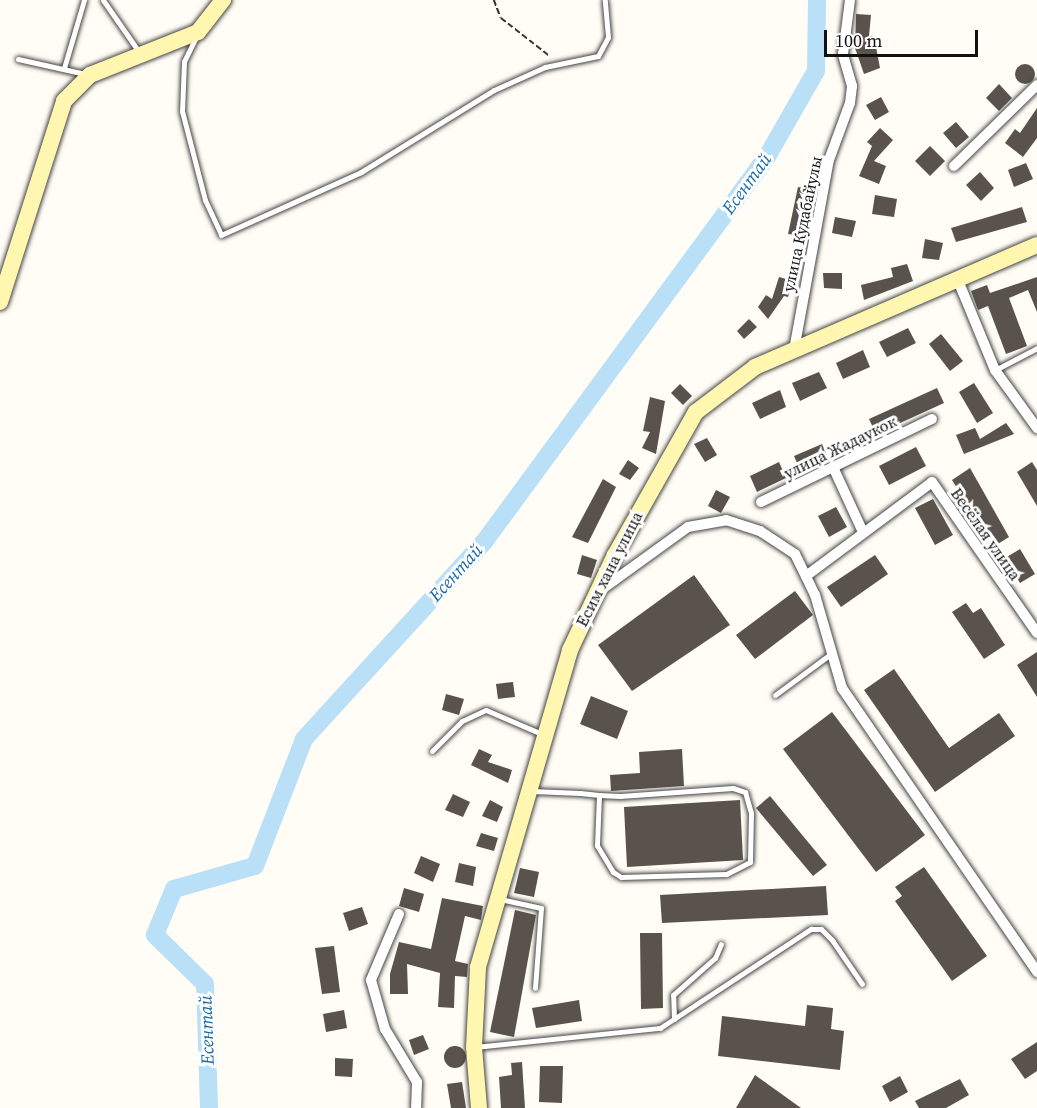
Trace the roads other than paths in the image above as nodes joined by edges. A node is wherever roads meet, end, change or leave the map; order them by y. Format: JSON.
{"nodes":[{"id":1,"x":84,"y":0,"type":"edge"},
{"id":2,"x":103,"y":0,"type":"edge"},
{"id":3,"x":223,"y":0,"type":"edge"},
{"id":4,"x":605,"y":0,"type":"edge"},
{"id":5,"x":849,"y":0,"type":"edge"},
{"id":6,"x":198,"y":32,"type":"junction"},
{"id":7,"x":140,"y":53,"type":"junction"},
{"id":8,"x":18,"y":59,"type":"dead end"},
{"id":9,"x":64,"y":69,"type":"junction"},
{"id":10,"x":90,"y":75,"type":"junction"},
{"id":11,"x":1037,"y":85,"type":"edge"},
{"id":12,"x":954,"y":165,"type":"dead end"},
{"id":13,"x":1037,"y":245,"type":"edge"},
{"id":14,"x":957,"y":278,"type":"junction"},
{"id":15,"x":0,"y":303,"type":"edge"},
{"id":16,"x":1037,"y":348,"type":"edge"},
{"id":17,"x":794,"y":350,"type":"junction"},
{"id":18,"x":995,"y":370,"type":"junction"},
{"id":19,"x":932,"y":419,"type":"dead end"},
{"id":20,"x":1037,"y":428,"type":"edge"},
{"id":21,"x":832,"y":467,"type":"junction"},
{"id":22,"x":761,"y":502,"type":"dead end"},
{"id":23,"x":862,"y":530,"type":"junction"},
{"id":24,"x":806,"y":576,"type":"junction"},
{"id":25,"x":595,"y":595,"type":"junction"},
{"id":26,"x":1037,"y":633,"type":"edge"},
{"id":27,"x":832,"y":653,"type":"junction"},
{"id":28,"x":775,"y":694,"type":"dead end"},
{"id":29,"x":544,"y":735,"type":"junction"},
{"id":30,"x":432,"y":751,"type":"dead end"},
{"id":31,"x":527,"y":790,"type":"junction"},
{"id":32,"x":599,"y":795,"type":"junction"},
{"id":33,"x":496,"y":898,"type":"junction"},
{"id":34,"x":399,"y":914,"type":"dead end"},
{"id":35,"x":721,"y":944,"type":"dead end"},
{"id":36,"x":1037,"y":972,"type":"edge"},
{"id":37,"x":862,"y":984,"type":"dead end"},
{"id":38,"x":535,"y":988,"type":"dead end"},
{"id":39,"x":674,"y":1019,"type":"junction"},
{"id":40,"x":474,"y":1047,"type":"junction"},
{"id":41,"x":416,"y":1108,"type":"edge"},
{"id":42,"x":479,"y":1108,"type":"edge"}],
"edges":[{"from":1,"to":9,"type":"lane"},
{"from":2,"to":7,"type":"lane"},
{"from":3,"to":6,"type":"street"},
{"from":4,"to":6,"type":"lane"},
{"from":5,"to":17,"type":"street","name":"улица Кудабайулы"},
{"from":6,"to":7,"type":"street"},
{"from":7,"to":10,"type":"street"},
{"from":8,"to":9,"type":"lane"},
{"from":9,"to":10,"type":"lane"},
{"from":10,"to":15,"type":"street"},
{"from":11,"to":12,"type":"street"},
{"from":13,"to":14,"type":"street","name":"Есим хана улица"},
{"from":14,"to":17,"type":"street","name":"Есим хана улица"},
{"from":14,"to":18,"type":"street"},
{"from":16,"to":18,"type":"lane"},
{"from":17,"to":25,"type":"street","name":"Есим хана улица"},
{"from":18,"to":20,"type":"street"},
{"from":19,"to":21,"type":"street","name":"улица Жадаукок"},
{"from":21,"to":22,"type":"street","name":"улица Жадаукок"},
{"from":21,"to":23,"type":"street"},
{"from":23,"to":24,"type":"street"},
{"from":23,"to":26,"type":"street","name":"Весёлая улица"},
{"from":24,"to":25,"type":"street"},
{"from":24,"to":27,"type":"street"},
{"from":25,"to":29,"type":"street","name":"Есим хана улица"},
{"from":27,"to":28,"type":"lane"},
{"from":27,"to":36,"type":"street"},
{"from":29,"to":30,"type":"lane"},
{"from":29,"to":31,"type":"street","name":"Есим хана улица"},
{"from":31,"to":32,"type":"lane"},
{"from":31,"to":33,"type":"street","name":"Есим хана улица"},
{"from":32,"to":32,"type":"lane"},
{"from":33,"to":38,"type":"lane"},
{"from":33,"to":40,"type":"street","name":"Есим хана улица"},
{"from":34,"to":41,"type":"street"},
{"from":35,"to":39,"type":"lane"},
{"from":37,"to":39,"type":"lane"},
{"from":39,"to":40,"type":"lane"},
{"from":40,"to":42,"type":"street","name":"Есим хана улица"}]}
